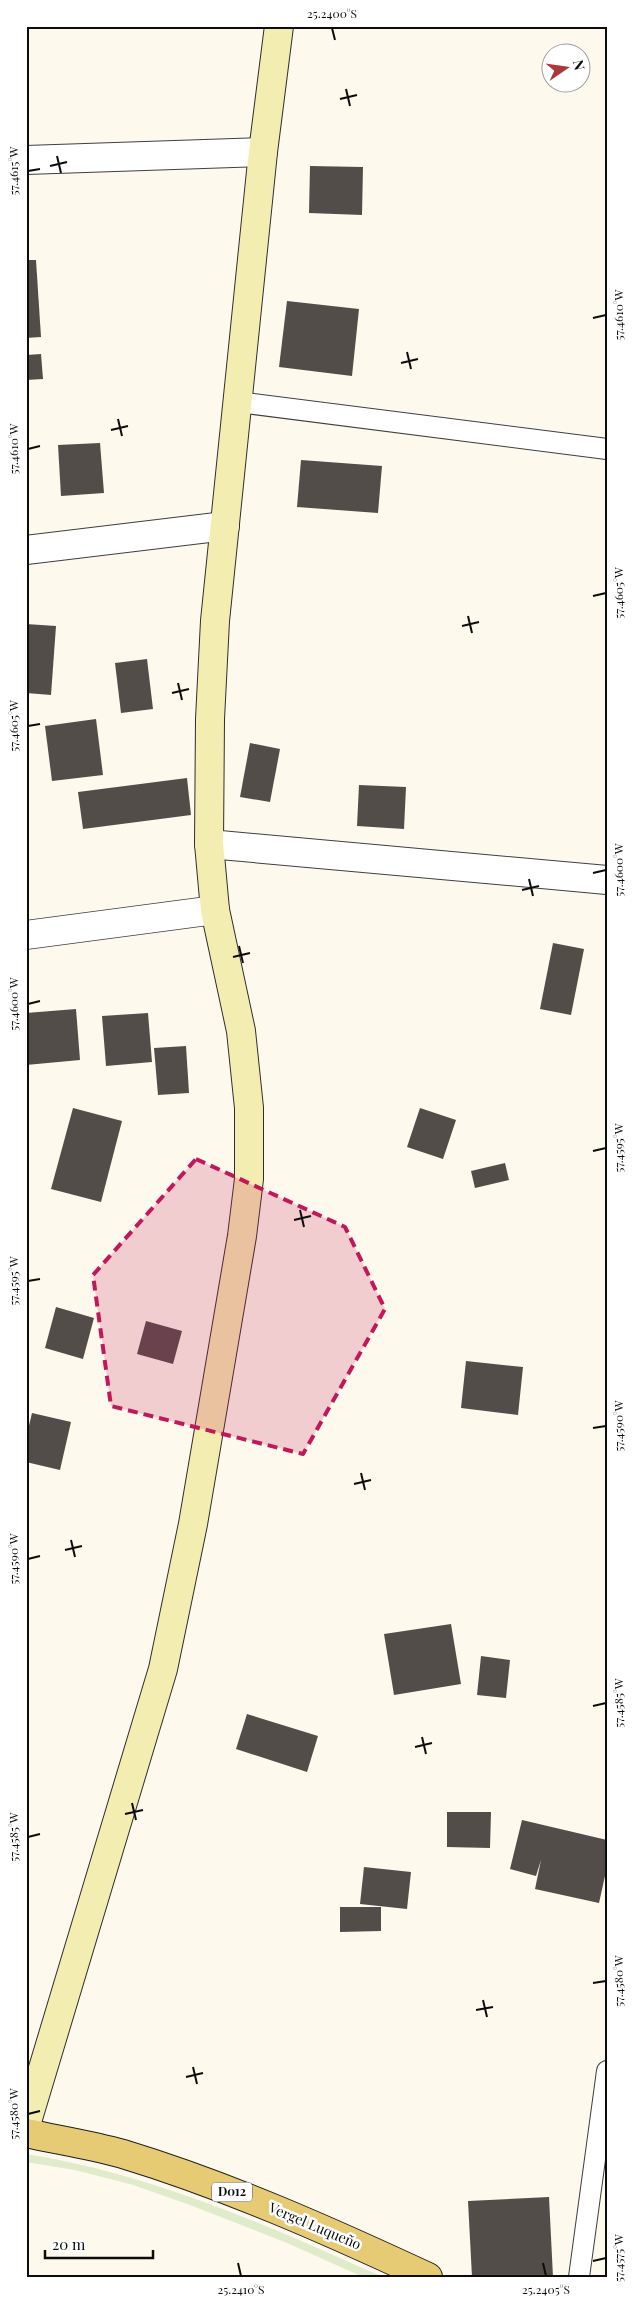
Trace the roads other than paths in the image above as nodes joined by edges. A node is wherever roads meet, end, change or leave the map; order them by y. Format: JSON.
{"nodes":[{"id":1,"x":279,"y":26,"type":"edge"},
{"id":2,"x":263,"y":152,"type":"junction"},
{"id":3,"x":26,"y":160,"type":"edge"},
{"id":4,"x":238,"y":402,"type":"junction"},
{"id":5,"x":607,"y":449,"type":"edge"},
{"id":6,"x":225,"y":526,"type":"junction"},
{"id":7,"x":26,"y":550,"type":"edge"},
{"id":8,"x":209,"y":844,"type":"junction"},
{"id":9,"x":607,"y":880,"type":"edge"},
{"id":10,"x":215,"y":910,"type":"junction"},
{"id":11,"x":26,"y":935,"type":"edge"},
{"id":12,"x":607,"y":2071,"type":"edge"},
{"id":13,"x":26,"y":2125,"type":"edge"},
{"id":14,"x":26,"y":2133,"type":"edge"},
{"id":15,"x":428,"y":2277,"type":"edge"},
{"id":16,"x":578,"y":2277,"type":"edge"}],
"edges":[{"from":1,"to":2,"type":"street"},
{"from":2,"to":3,"type":"street"},
{"from":2,"to":4,"type":"street"},
{"from":4,"to":5,"type":"lane"},
{"from":4,"to":6,"type":"street"},
{"from":6,"to":7,"type":"street"},
{"from":6,"to":8,"type":"street"},
{"from":8,"to":9,"type":"street"},
{"from":8,"to":10,"type":"street"},
{"from":10,"to":11,"type":"street"},
{"from":10,"to":13,"type":"street"},
{"from":12,"to":16,"type":"lane"},
{"from":14,"to":15,"type":"main road","name":"Vergel Luqueño","number":"D012"}]}
